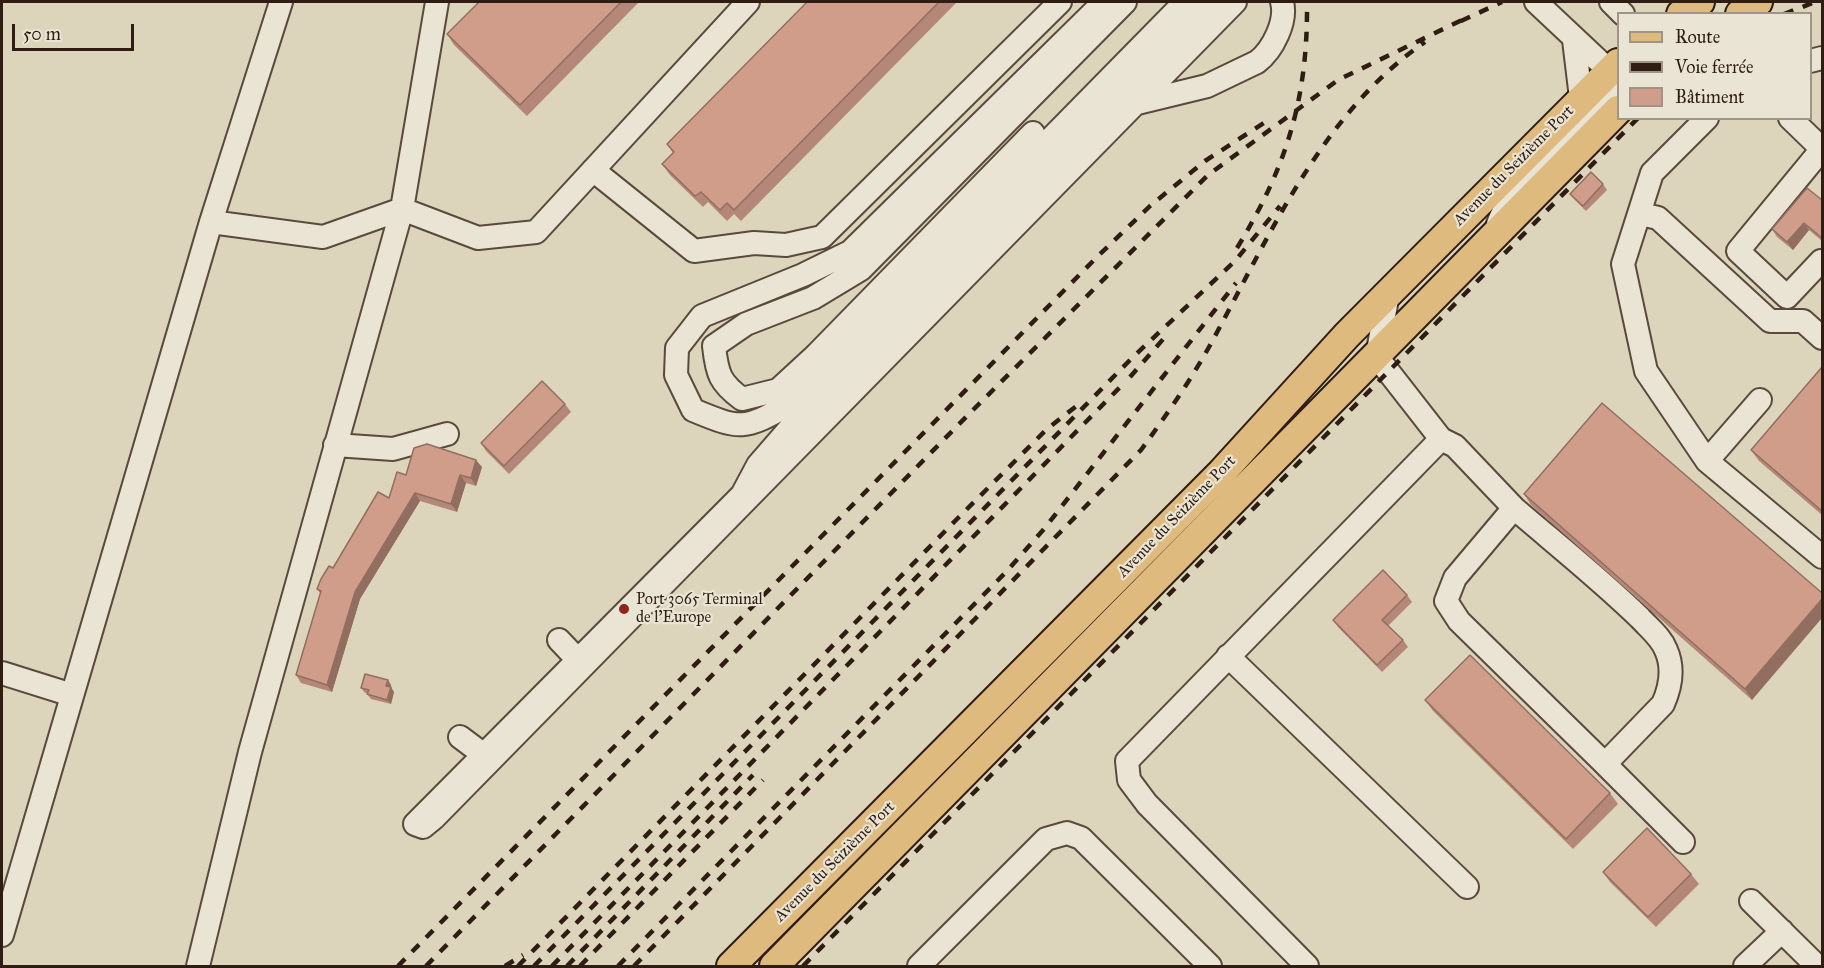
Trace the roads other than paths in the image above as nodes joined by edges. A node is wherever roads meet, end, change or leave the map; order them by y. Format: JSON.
{"nodes":[{"id":1,"x":281,"y":2,"type":"edge"},
{"id":2,"x":437,"y":2,"type":"edge"},
{"id":3,"x":748,"y":2,"type":"edge"},
{"id":4,"x":1060,"y":2,"type":"edge"},
{"id":5,"x":1104,"y":2,"type":"edge"},
{"id":6,"x":1125,"y":2,"type":"edge"},
{"id":7,"x":1163,"y":2,"type":"edge"},
{"id":8,"x":1185,"y":2,"type":"edge"},
{"id":9,"x":1210,"y":2,"type":"edge"},
{"id":10,"x":1235,"y":2,"type":"edge"},
{"id":11,"x":1282,"y":2,"type":"edge"},
{"id":12,"x":1536,"y":2,"type":"edge"},
{"id":13,"x":1554,"y":2,"type":"edge"},
{"id":14,"x":1700,"y":2,"type":"edge"},
{"id":15,"x":1758,"y":2,"type":"edge"},
{"id":16,"x":1684,"y":12,"type":"edge"},
{"id":17,"x":1743,"y":12,"type":"edge"},
{"id":18,"x":1574,"y":40,"type":"junction"},
{"id":19,"x":1617,"y":71,"type":"edge"},
{"id":20,"x":1581,"y":98,"type":"junction"},
{"id":21,"x":1133,"y":104,"type":"junction"},
{"id":22,"x":1617,"y":111,"type":"edge"},
{"id":23,"x":1705,"y":120,"type":"edge"},
{"id":24,"x":1792,"y":120,"type":"edge"},
{"id":25,"x":1822,"y":149,"type":"edge"},
{"id":26,"x":593,"y":170,"type":"junction"},
{"id":27,"x":402,"y":209,"type":"junction"},
{"id":28,"x":1641,"y":214,"type":"junction"},
{"id":29,"x":211,"y":222,"type":"junction"},
{"id":30,"x":1492,"y":240,"type":"junction"},
{"id":31,"x":1821,"y":261,"type":"dead end"},
{"id":32,"x":1388,"y":293,"type":"junction"},
{"id":33,"x":1822,"y":338,"type":"edge"},
{"id":34,"x":1377,"y":357,"type":"junction"},
{"id":35,"x":1760,"y":400,"type":"dead end"},
{"id":36,"x":447,"y":434,"type":"dead end"},
{"id":37,"x":1441,"y":439,"type":"junction"},
{"id":38,"x":334,"y":445,"type":"junction"},
{"id":39,"x":1707,"y":461,"type":"junction"},
{"id":40,"x":743,"y":498,"type":"junction"},
{"id":41,"x":1514,"y":508,"type":"junction"},
{"id":42,"x":1822,"y":557,"type":"edge"},
{"id":43,"x":559,"y":640,"type":"dead end"},
{"id":44,"x":1228,"y":656,"type":"junction"},
{"id":45,"x":578,"y":660,"type":"junction"},
{"id":46,"x":2,"y":673,"type":"edge"},
{"id":47,"x":72,"y":695,"type":"junction"},
{"id":48,"x":460,"y":737,"type":"dead end"},
{"id":49,"x":484,"y":754,"type":"junction"},
{"id":50,"x":1605,"y":764,"type":"junction"},
{"id":51,"x":1683,"y":842,"type":"dead end"},
{"id":52,"x":1467,"y":887,"type":"dead end"},
{"id":53,"x":1751,"y":901,"type":"dead end"},
{"id":54,"x":1782,"y":931,"type":"junction"},
{"id":55,"x":2,"y":935,"type":"edge"},
{"id":56,"x":198,"y":966,"type":"edge"},
{"id":57,"x":731,"y":966,"type":"edge"},
{"id":58,"x":774,"y":966,"type":"edge"},
{"id":59,"x":919,"y":966,"type":"edge"},
{"id":60,"x":1210,"y":966,"type":"edge"},
{"id":61,"x":1307,"y":966,"type":"edge"},
{"id":62,"x":1746,"y":966,"type":"edge"},
{"id":63,"x":1817,"y":966,"type":"edge"}],
"edges":[{"from":1,"to":29,"type":"lane"},
{"from":2,"to":27,"type":"lane"},
{"from":3,"to":26,"type":"lane"},
{"from":4,"to":26,"type":"lane"},
{"from":5,"to":8,"type":"lane"},
{"from":6,"to":7,"type":"lane"},
{"from":9,"to":40,"type":"lane"},
{"from":10,"to":21,"type":"lane"},
{"from":11,"to":21,"type":"lane"},
{"from":12,"to":18,"type":"lane"},
{"from":13,"to":19,"type":"lane"},
{"from":14,"to":16,"type":"main road"},
{"from":15,"to":17,"type":"main road"},
{"from":18,"to":19,"type":"lane"},
{"from":18,"to":20,"type":"lane"},
{"from":19,"to":20,"type":"main road","name":"Avenue du Seizième Port"},
{"from":19,"to":30,"type":"lane"},
{"from":20,"to":32,"type":"main road","name":"Avenue du Seizième Port"},
{"from":21,"to":40,"type":"lane"},
{"from":22,"to":30,"type":"main road","name":"Avenue du Seizième Port"},
{"from":23,"to":28,"type":"lane"},
{"from":24,"to":25,"type":"lane"},
{"from":25,"to":31,"type":"lane"},
{"from":26,"to":27,"type":"lane"},
{"from":27,"to":29,"type":"lane"},
{"from":27,"to":38,"type":"lane"},
{"from":28,"to":33,"type":"lane"},
{"from":28,"to":39,"type":"lane"},
{"from":29,"to":47,"type":"lane"},
{"from":30,"to":34,"type":"main road","name":"Avenue du Seizième Port"},
{"from":32,"to":34,"type":"lane"},
{"from":32,"to":57,"type":"main road","name":"Avenue du Seizième Port"},
{"from":34,"to":37,"type":"lane"},
{"from":34,"to":58,"type":"main road","name":"Avenue du Seizième Port"},
{"from":35,"to":39,"type":"lane"},
{"from":36,"to":38,"type":"lane"},
{"from":37,"to":41,"type":"lane"},
{"from":37,"to":44,"type":"lane"},
{"from":38,"to":56,"type":"lane"},
{"from":39,"to":42,"type":"lane"},
{"from":40,"to":45,"type":"lane"},
{"from":40,"to":49,"type":"lane"},
{"from":41,"to":50,"type":"lane"},
{"from":41,"to":50,"type":"lane"},
{"from":43,"to":45,"type":"lane"},
{"from":44,"to":52,"type":"lane"},
{"from":44,"to":61,"type":"lane"},
{"from":45,"to":49,"type":"lane"},
{"from":46,"to":47,"type":"lane"},
{"from":47,"to":55,"type":"lane"},
{"from":48,"to":49,"type":"lane"},
{"from":50,"to":51,"type":"lane"},
{"from":53,"to":54,"type":"lane"},
{"from":54,"to":62,"type":"lane"},
{"from":54,"to":63,"type":"lane"},
{"from":59,"to":60,"type":"lane"}]}
